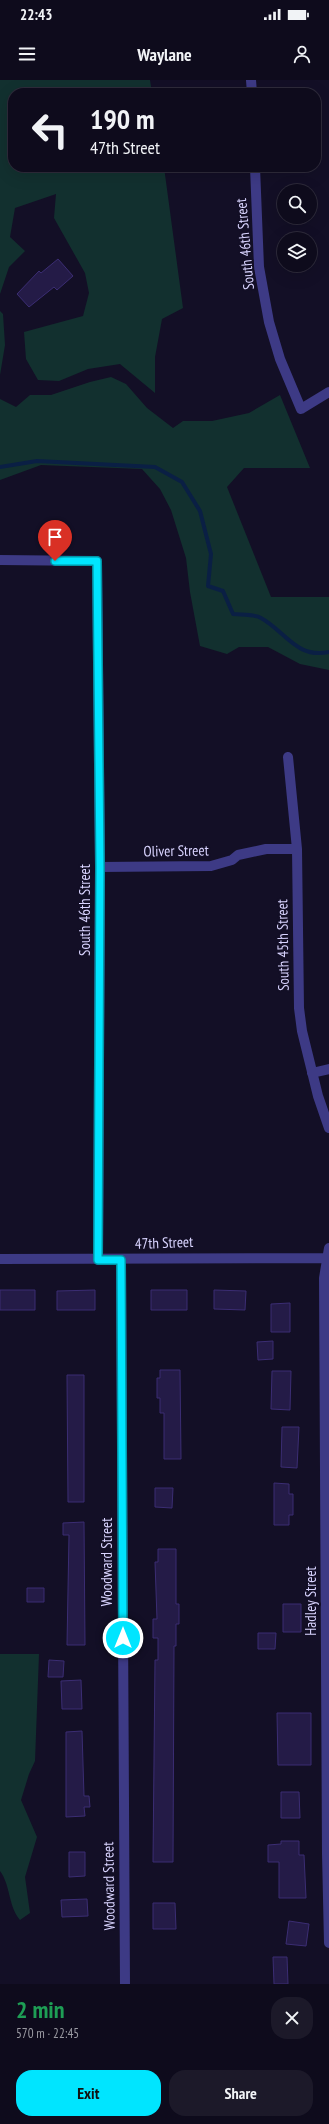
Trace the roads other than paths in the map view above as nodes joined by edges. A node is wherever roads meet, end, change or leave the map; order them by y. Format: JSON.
{"nodes":[{"id":1,"x":255,"y":172,"type":"edge"},
{"id":2,"x":329,"y":392,"type":"edge"},
{"id":3,"x":0,"y":560,"type":"edge"},
{"id":4,"x":288,"y":757,"type":"dead end"},
{"id":5,"x":297,"y":849,"type":"junction"},
{"id":6,"x":100,"y":867,"type":"junction"},
{"id":7,"x":329,"y":1069,"type":"edge"},
{"id":8,"x":312,"y":1073,"type":"junction"},
{"id":9,"x":329,"y":1128,"type":"edge"},
{"id":10,"x":329,"y":1248,"type":"edge"},
{"id":11,"x":328,"y":1258,"type":"edge"},
{"id":12,"x":0,"y":1259,"type":"edge"},
{"id":13,"x":98,"y":1260,"type":"junction"},
{"id":14,"x":121,"y":1260,"type":"junction"},
{"id":15,"x":329,"y":1943,"type":"edge"},
{"id":16,"x":125,"y":1984,"type":"edge"}],
"edges":[{"from":1,"to":2,"type":"street","name":"South 46th Street"},
{"from":3,"to":6,"type":"street","name":"South 46th Street"},
{"from":4,"to":5,"type":"street","name":"South 45th Street"},
{"from":5,"to":6,"type":"street","name":"Oliver Street"},
{"from":5,"to":8,"type":"street","name":"South 45th Street"},
{"from":6,"to":13,"type":"street","name":"South 46th Street"},
{"from":7,"to":8,"type":"street"},
{"from":8,"to":9,"type":"street","name":"South 45th Street"},
{"from":10,"to":11,"type":"street"},
{"from":11,"to":14,"type":"street","name":"47th Street"},
{"from":11,"to":15,"type":"street","name":"Hadley Street"},
{"from":12,"to":13,"type":"street","name":"47th Street"},
{"from":13,"to":14,"type":"street","name":"47th Street"},
{"from":14,"to":16,"type":"street","name":"Woodward Street"}]}
